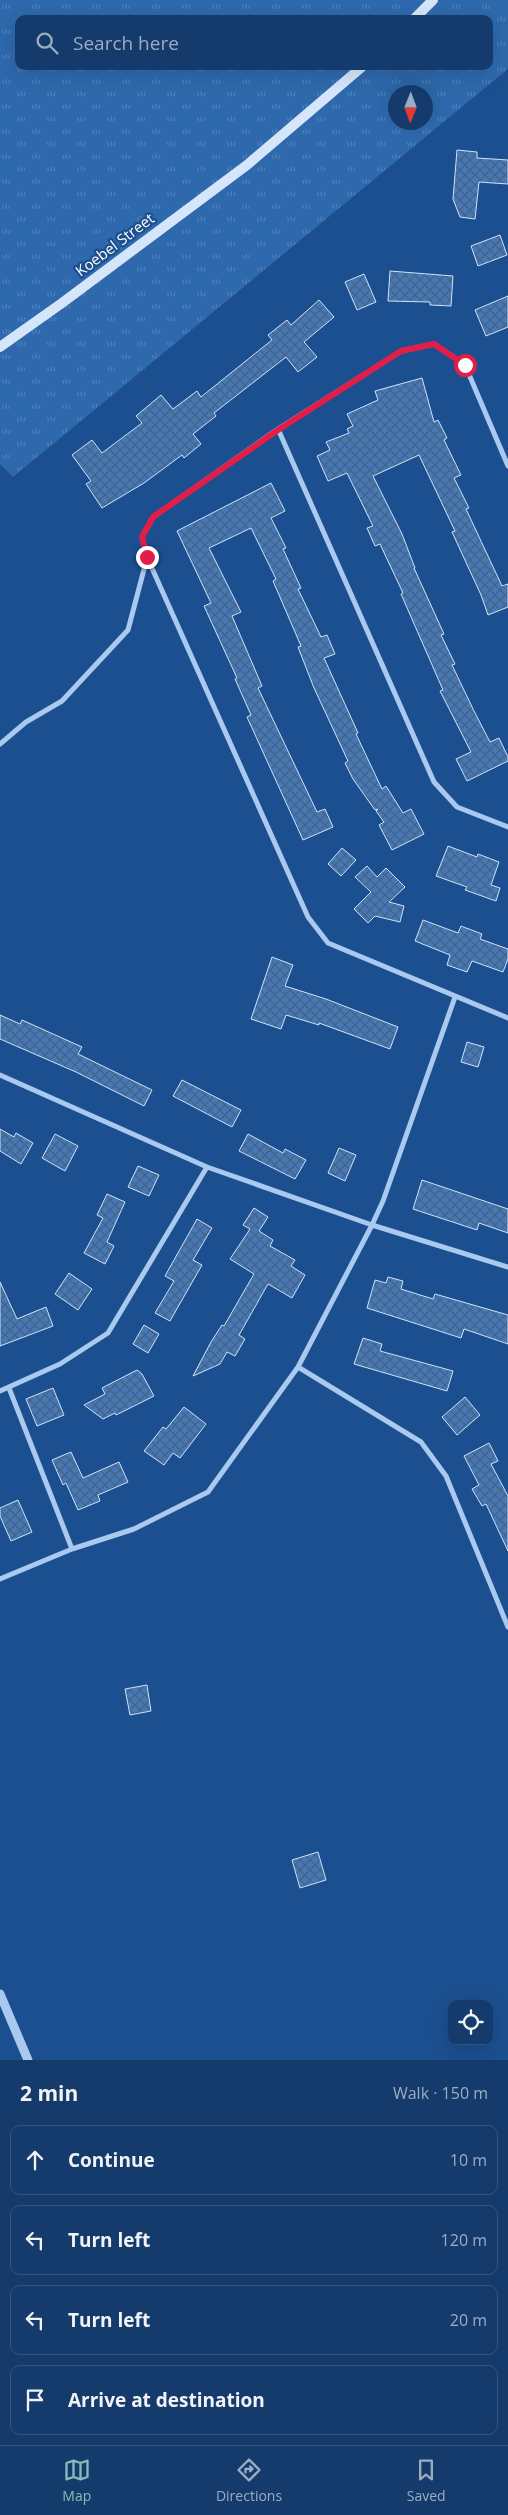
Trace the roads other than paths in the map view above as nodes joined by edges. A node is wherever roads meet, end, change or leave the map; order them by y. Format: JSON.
{"nodes":[{"id":1,"x":433,"y":0,"type":"edge"},
{"id":2,"x":418,"y":15,"type":"edge"},
{"id":3,"x":359,"y":70,"type":"edge"},
{"id":4,"x":0,"y":347,"type":"edge"},
{"id":5,"x":278,"y":430,"type":"junction"},
{"id":6,"x":508,"y":466,"type":"edge"},
{"id":7,"x":147,"y":557,"type":"junction"},
{"id":8,"x":0,"y":744,"type":"edge"},
{"id":9,"x":508,"y":827,"type":"edge"},
{"id":10,"x":455,"y":997,"type":"junction"},
{"id":11,"x":508,"y":1018,"type":"edge"},
{"id":12,"x":0,"y":1076,"type":"edge"},
{"id":13,"x":207,"y":1167,"type":"junction"},
{"id":14,"x":372,"y":1225,"type":"junction"},
{"id":15,"x":508,"y":1267,"type":"edge"},
{"id":16,"x":298,"y":1366,"type":"junction"},
{"id":17,"x":9,"y":1388,"type":"junction"},
{"id":18,"x":0,"y":1391,"type":"edge"},
{"id":19,"x":72,"y":1549,"type":"junction"},
{"id":20,"x":0,"y":1579,"type":"edge"},
{"id":21,"x":508,"y":1627,"type":"edge"},
{"id":22,"x":0,"y":1994,"type":"edge"},
{"id":23,"x":28,"y":2060,"type":"edge"}],
"edges":[{"from":1,"to":2,"type":"main road"},
{"from":3,"to":4,"type":"main road","name":"Koebel Street"},
{"from":5,"to":6,"type":"street"},
{"from":5,"to":7,"type":"street"},
{"from":5,"to":9,"type":"street"},
{"from":7,"to":8,"type":"street"},
{"from":7,"to":10,"type":"street"},
{"from":10,"to":11,"type":"street"},
{"from":10,"to":14,"type":"street"},
{"from":12,"to":13,"type":"street"},
{"from":13,"to":14,"type":"street"},
{"from":13,"to":17,"type":"street"},
{"from":14,"to":15,"type":"street"},
{"from":14,"to":16,"type":"street"},
{"from":16,"to":19,"type":"street"},
{"from":16,"to":21,"type":"street"},
{"from":17,"to":18,"type":"street"},
{"from":17,"to":19,"type":"street"},
{"from":19,"to":20,"type":"street"},
{"from":22,"to":23,"type":"street"}]}
